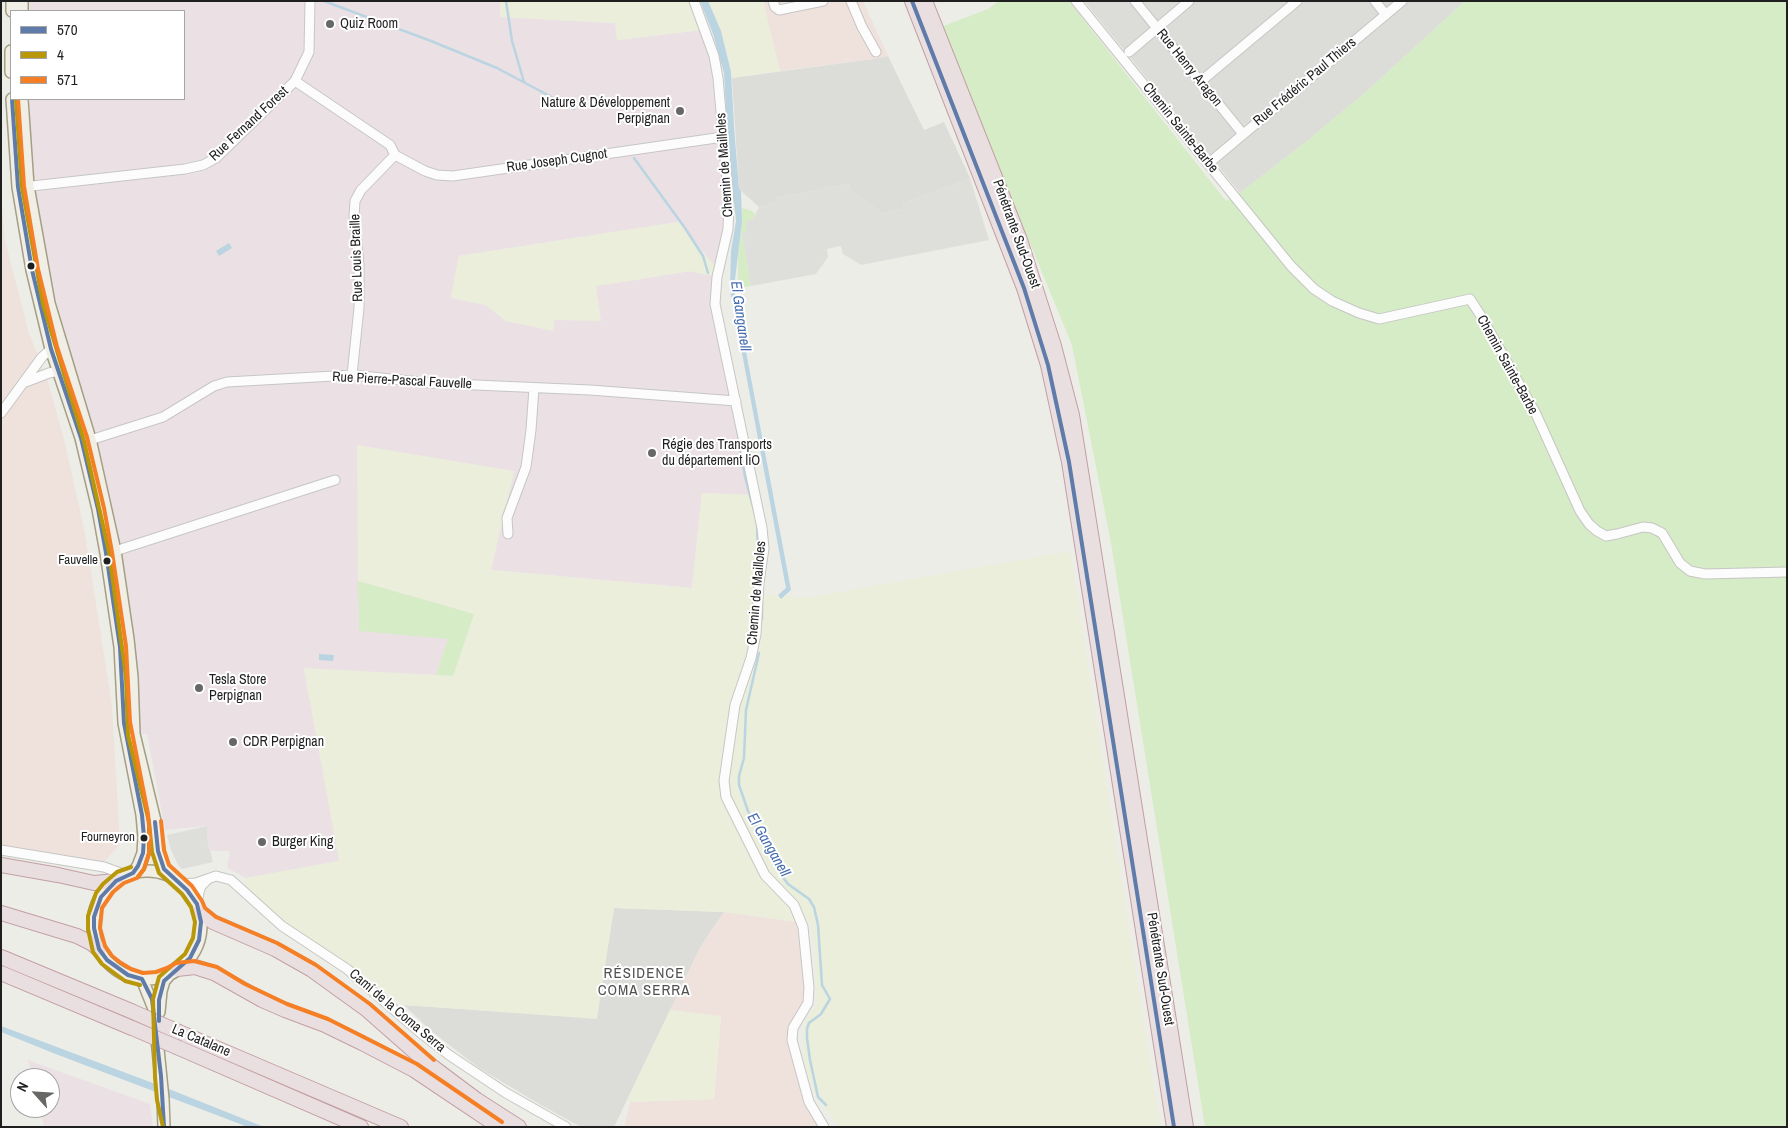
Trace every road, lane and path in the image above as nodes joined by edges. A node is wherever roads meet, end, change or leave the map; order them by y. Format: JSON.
{"nodes":[{"id":1,"x":310,"y":1,"type":"edge"},
{"id":2,"x":694,"y":1,"type":"edge"},
{"id":3,"x":773,"y":1,"type":"edge"},
{"id":4,"x":823,"y":1,"type":"edge"},
{"id":5,"x":852,"y":1,"type":"edge"},
{"id":6,"x":1076,"y":1,"type":"edge"},
{"id":7,"x":1135,"y":1,"type":"edge"},
{"id":8,"x":1189,"y":1,"type":"edge"},
{"id":9,"x":1297,"y":1,"type":"edge"},
{"id":10,"x":1375,"y":1,"type":"edge"},
{"id":11,"x":1402,"y":1,"type":"edge"},
{"id":12,"x":918,"y":2,"type":"edge"},
{"id":13,"x":1386,"y":15,"type":"junction"},
{"id":14,"x":1157,"y":28,"type":"junction"},
{"id":15,"x":876,"y":52,"type":"dead end"},
{"id":16,"x":1129,"y":52,"type":"dead end"},
{"id":17,"x":295,"y":81,"type":"junction"},
{"id":18,"x":1200,"y":82,"type":"junction"},
{"id":19,"x":12,"y":100,"type":"edge"},
{"id":20,"x":22,"y":100,"type":"edge"},
{"id":21,"x":1243,"y":134,"type":"junction"},
{"id":22,"x":723,"y":137,"type":"junction"},
{"id":23,"x":395,"y":155,"type":"junction"},
{"id":24,"x":1209,"y":163,"type":"junction"},
{"id":25,"x":23,"y":187,"type":"junction"},
{"id":26,"x":56,"y":349,"type":"junction"},
{"id":27,"x":59,"y":371,"type":"junction"},
{"id":28,"x":352,"y":375,"type":"junction"},
{"id":29,"x":23,"y":383,"type":"junction"},
{"id":30,"x":534,"y":388,"type":"junction"},
{"id":31,"x":736,"y":401,"type":"junction"},
{"id":32,"x":1,"y":413,"type":"edge"},
{"id":33,"x":86,"y":441,"type":"junction"},
{"id":34,"x":335,"y":480,"type":"dead end"},
{"id":35,"x":508,"y":534,"type":"dead end"},
{"id":36,"x":110,"y":552,"type":"junction"},
{"id":37,"x":1787,"y":572,"type":"edge"},
{"id":38,"x":1,"y":850,"type":"edge"},
{"id":39,"x":1,"y":865,"type":"edge"},
{"id":40,"x":121,"y":874,"type":"junction"},
{"id":41,"x":209,"y":878,"type":"junction"},
{"id":42,"x":179,"y":882,"type":"junction"},
{"id":43,"x":198,"y":908,"type":"junction"},
{"id":44,"x":1,"y":913,"type":"edge"},
{"id":45,"x":100,"y":949,"type":"junction"},
{"id":46,"x":1,"y":956,"type":"edge"},
{"id":47,"x":174,"y":972,"type":"junction"},
{"id":48,"x":1,"y":973,"type":"edge"},
{"id":49,"x":142,"y":979,"type":"junction"},
{"id":50,"x":161,"y":1076,"type":"junction"},
{"id":51,"x":163,"y":1099,"type":"junction"},
{"id":52,"x":164,"y":1127,"type":"edge"},
{"id":53,"x":170,"y":1127,"type":"edge"},
{"id":54,"x":360,"y":1127,"type":"edge"},
{"id":55,"x":401,"y":1127,"type":"edge"},
{"id":56,"x":499,"y":1127,"type":"edge"},
{"id":57,"x":519,"y":1127,"type":"edge"},
{"id":58,"x":566,"y":1127,"type":"edge"},
{"id":59,"x":824,"y":1127,"type":"edge"},
{"id":60,"x":1174,"y":1127,"type":"edge"},
{"id":61,"x":1186,"y":1127,"type":"edge"}],
"edges":[{"from":1,"to":17,"type":"street"},
{"from":2,"to":22,"type":"street","name":"Chemin de Mailloles"},
{"from":3,"to":4,"type":"street"},
{"from":5,"to":15,"type":"street"},
{"from":6,"to":24,"type":"street","name":"Chemin Sainte-Barbe"},
{"from":7,"to":14,"type":"street","name":"Rue Henry Aragon"},
{"from":8,"to":14,"type":"street"},
{"from":9,"to":18,"type":"street"},
{"from":10,"to":13,"type":"street"},
{"from":11,"to":13,"type":"street","name":"Rue Frédéric Paul Thiers"},
{"from":12,"to":60,"type":"highway","name":"Pénétrante Sud-Ouest"},
{"from":12,"to":61,"type":"highway","name":"Pénétrante Sud-Ouest"},
{"from":13,"to":21,"type":"street","name":"Rue Frédéric Paul Thiers"},
{"from":14,"to":16,"type":"street"},
{"from":14,"to":18,"type":"street","name":"Rue Henry Aragon"},
{"from":17,"to":23,"type":"street","name":"Rue Fernand Forest"},
{"from":17,"to":25,"type":"street","name":"Rue Fernand Forest"},
{"from":18,"to":21,"type":"street","name":"Rue Henry Aragon"},
{"from":19,"to":25,"type":"main road"},
{"from":20,"to":25,"type":"main road"},
{"from":21,"to":24,"type":"street","name":"Rue Frédéric Paul Thiers"},
{"from":22,"to":23,"type":"street","name":"Rue Joseph Cugnot"},
{"from":22,"to":31,"type":"street","name":"Chemin de Mailloles"},
{"from":23,"to":28,"type":"street","name":"Rue Louis Braille"},
{"from":24,"to":37,"type":"street","name":"Chemin Sainte-Barbe"},
{"from":25,"to":26,"type":"main road"},
{"from":26,"to":27,"type":"main road"},
{"from":26,"to":29,"type":"street"},
{"from":26,"to":33,"type":"main road"},
{"from":27,"to":29,"type":"street"},
{"from":27,"to":33,"type":"main road"},
{"from":28,"to":30,"type":"street","name":"Rue Pierre-Pascal Fauvelle"},
{"from":28,"to":33,"type":"street","name":"Rue Pierre-Pascal Fauvelle"},
{"from":29,"to":32,"type":"street"},
{"from":30,"to":31,"type":"street","name":"Rue Pierre-Pascal Fauvelle"},
{"from":30,"to":35,"type":"street"},
{"from":31,"to":59,"type":"street","name":"Chemin de Mailloles"},
{"from":33,"to":36,"type":"main road"},
{"from":34,"to":36,"type":"street"},
{"from":36,"to":40,"type":"main road"},
{"from":36,"to":42,"type":"main road"},
{"from":38,"to":40,"type":"street"},
{"from":39,"to":40,"type":"highway"},
{"from":40,"to":42,"type":"main road"},
{"from":40,"to":45,"type":"main road"},
{"from":41,"to":42,"type":"street"},
{"from":41,"to":43,"type":"street"},
{"from":41,"to":58,"type":"street","name":"Camí de la Coma Serra"},
{"from":42,"to":43,"type":"main road"},
{"from":43,"to":47,"type":"main road"},
{"from":43,"to":57,"type":"highway"},
{"from":44,"to":45,"type":"highway"},
{"from":45,"to":49,"type":"main road"},
{"from":46,"to":55,"type":"highway","name":"La Catalane","bridge":true},
{"from":47,"to":49,"type":"main road"},
{"from":47,"to":50,"type":"main road"},
{"from":47,"to":56,"type":"highway"},
{"from":48,"to":54,"type":"highway","name":"La Catalane","bridge":true},
{"from":49,"to":50,"type":"main road"},
{"from":50,"to":51,"type":"main road"},
{"from":51,"to":52,"type":"main road"},
{"from":51,"to":53,"type":"main road"}]}
